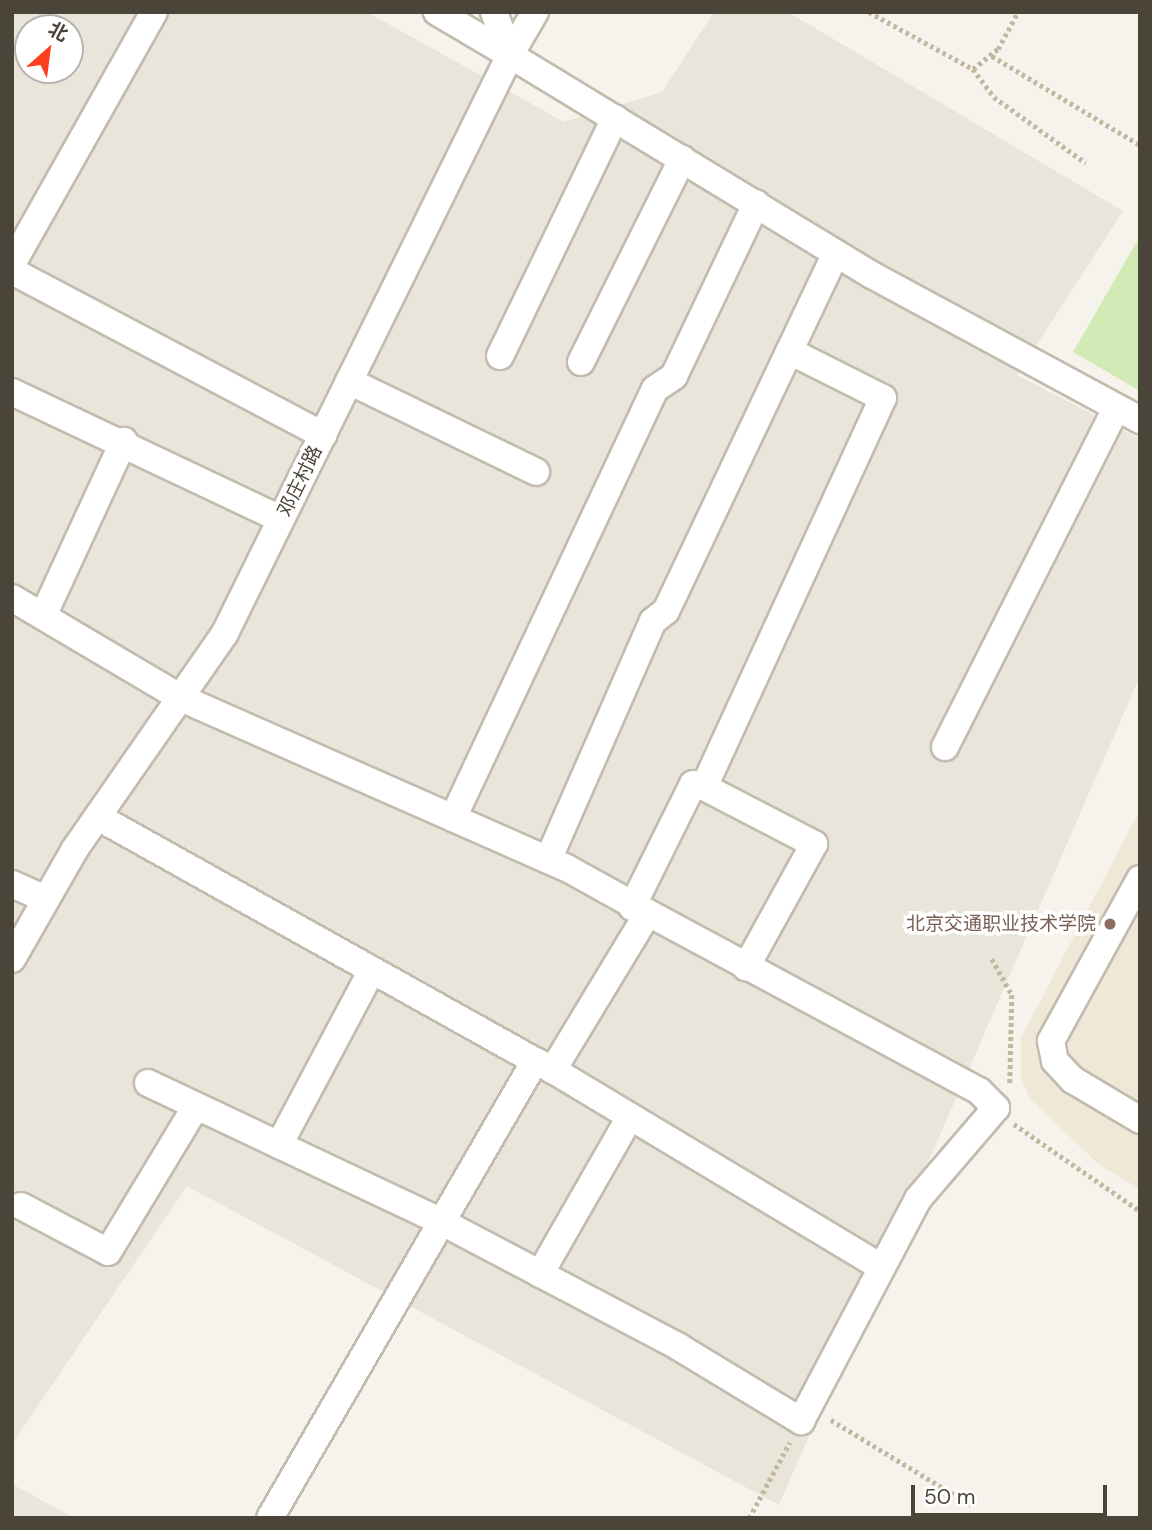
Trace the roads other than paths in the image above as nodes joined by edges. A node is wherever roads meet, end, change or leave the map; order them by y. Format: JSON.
{"nodes":[{"id":1,"x":154,"y":12,"type":"edge"},
{"id":2,"x":437,"y":12,"type":"edge"},
{"id":3,"x":494,"y":12,"type":"edge"},
{"id":4,"x":535,"y":12,"type":"edge"},
{"id":5,"x":510,"y":55,"type":"junction"},
{"id":6,"x":615,"y":118,"type":"junction"},
{"id":7,"x":682,"y":159,"type":"junction"},
{"id":8,"x":756,"y":204,"type":"junction"},
{"id":9,"x":836,"y":253,"type":"junction"},
{"id":10,"x":12,"y":264,"type":"edge"},
{"id":11,"x":12,"y":271,"type":"edge"},
{"id":12,"x":789,"y":351,"type":"junction"},
{"id":13,"x":500,"y":356,"type":"dead end"},
{"id":14,"x":582,"y":362,"type":"dead end"},
{"id":15,"x":349,"y":381,"type":"junction"},
{"id":16,"x":12,"y":392,"type":"edge"},
{"id":17,"x":1128,"y":415,"type":"edge"},
{"id":18,"x":323,"y":435,"type":"junction"},
{"id":19,"x":124,"y":442,"type":"junction"},
{"id":20,"x":536,"y":472,"type":"dead end"},
{"id":21,"x":281,"y":519,"type":"junction"},
{"id":22,"x":12,"y":598,"type":"edge"},
{"id":23,"x":43,"y":616,"type":"junction"},
{"id":24,"x":181,"y":698,"type":"junction"},
{"id":25,"x":945,"y":747,"type":"dead end"},
{"id":26,"x":704,"y":788,"type":"junction"},
{"id":27,"x":98,"y":817,"type":"junction"},
{"id":28,"x":453,"y":818,"type":"junction"},
{"id":29,"x":548,"y":860,"type":"junction"},
{"id":30,"x":1140,"y":879,"type":"edge"},
{"id":31,"x":12,"y":884,"type":"edge"},
{"id":32,"x":46,"y":899,"type":"junction"},
{"id":33,"x":640,"y":910,"type":"junction"},
{"id":34,"x":12,"y":959,"type":"edge"},
{"id":35,"x":746,"y":967,"type":"junction"},
{"id":36,"x":372,"y":970,"type":"junction"},
{"id":37,"x":544,"y":1065,"type":"junction"},
{"id":38,"x":148,"y":1083,"type":"dead end"},
{"id":39,"x":196,"y":1106,"type":"junction"},
{"id":40,"x":631,"y":1117,"type":"junction"},
{"id":41,"x":1140,"y":1120,"type":"edge"},
{"id":42,"x":279,"y":1145,"type":"junction"},
{"id":43,"x":21,"y":1206,"type":"dead end"},
{"id":44,"x":444,"y":1223,"type":"junction"},
{"id":45,"x":879,"y":1266,"type":"junction"},
{"id":46,"x":540,"y":1274,"type":"junction"},
{"id":47,"x":270,"y":1518,"type":"edge"}],
"edges":[{"from":1,"to":10,"type":"street"},
{"from":2,"to":5,"type":"street"},
{"from":3,"to":5,"type":"street"},
{"from":4,"to":5,"type":"street","name":"邓庄村路"},
{"from":5,"to":6,"type":"street"},
{"from":5,"to":15,"type":"street","name":"邓庄村路"},
{"from":6,"to":7,"type":"street"},
{"from":6,"to":13,"type":"street"},
{"from":7,"to":8,"type":"street"},
{"from":7,"to":14,"type":"street"},
{"from":8,"to":9,"type":"street"},
{"from":8,"to":28,"type":"street"},
{"from":9,"to":12,"type":"street"},
{"from":9,"to":17,"type":"street"},
{"from":11,"to":18,"type":"street"},
{"from":12,"to":26,"type":"street"},
{"from":12,"to":29,"type":"street"},
{"from":15,"to":18,"type":"street","name":"邓庄村路"},
{"from":15,"to":20,"type":"street"},
{"from":16,"to":19,"type":"street"},
{"from":17,"to":25,"type":"street"},
{"from":18,"to":21,"type":"street","name":"邓庄村路"},
{"from":19,"to":21,"type":"street"},
{"from":19,"to":23,"type":"street"},
{"from":21,"to":24,"type":"street","name":"邓庄村路"},
{"from":22,"to":23,"type":"street"},
{"from":23,"to":24,"type":"street"},
{"from":24,"to":27,"type":"street","name":"邓庄村路"},
{"from":24,"to":28,"type":"street"},
{"from":26,"to":33,"type":"street"},
{"from":26,"to":35,"type":"street"},
{"from":27,"to":32,"type":"street","name":"邓庄村路"},
{"from":27,"to":36,"type":"street"},
{"from":28,"to":29,"type":"street"},
{"from":29,"to":33,"type":"street"},
{"from":30,"to":41,"type":"street"},
{"from":31,"to":32,"type":"street"},
{"from":32,"to":34,"type":"street","name":"邓庄村路"},
{"from":33,"to":35,"type":"street"},
{"from":33,"to":37,"type":"street"},
{"from":35,"to":45,"type":"street"},
{"from":36,"to":37,"type":"street"},
{"from":36,"to":42,"type":"street"},
{"from":37,"to":40,"type":"street"},
{"from":37,"to":44,"type":"street"},
{"from":38,"to":39,"type":"street"},
{"from":39,"to":42,"type":"street"},
{"from":39,"to":43,"type":"street"},
{"from":40,"to":45,"type":"street"},
{"from":40,"to":46,"type":"street"},
{"from":42,"to":44,"type":"street"},
{"from":44,"to":46,"type":"street"},
{"from":44,"to":47,"type":"street"},
{"from":45,"to":46,"type":"street"}]}
